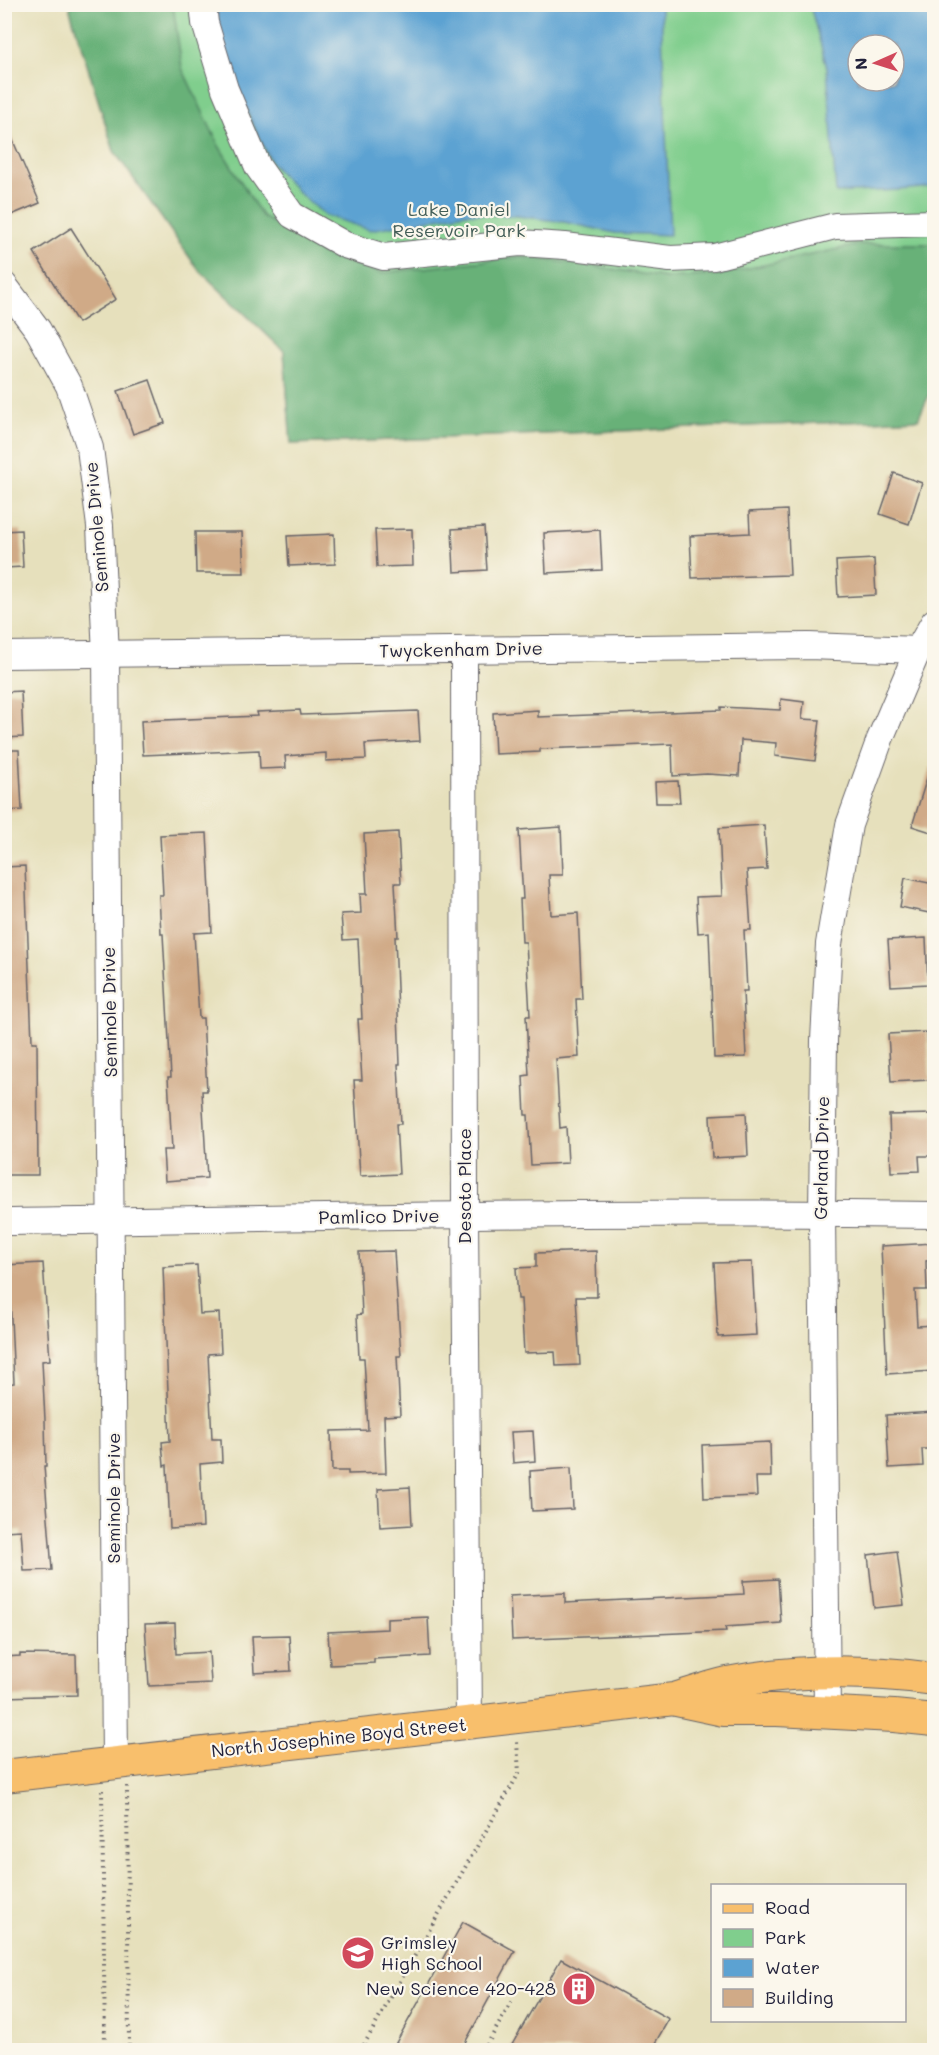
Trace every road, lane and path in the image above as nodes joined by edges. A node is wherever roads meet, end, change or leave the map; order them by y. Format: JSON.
{"nodes":[{"id":1,"x":203,"y":4,"type":"edge"},
{"id":2,"x":934,"y":223,"type":"edge"},
{"id":3,"x":4,"y":285,"type":"edge"},
{"id":4,"x":934,"y":622,"type":"edge"},
{"id":5,"x":464,"y":650,"type":"junction"},
{"id":6,"x":918,"y":650,"type":"junction"},
{"id":7,"x":4,"y":655,"type":"edge"},
{"id":8,"x":106,"y":655,"type":"junction"},
{"id":9,"x":822,"y":1213,"type":"junction"},
{"id":10,"x":465,"y":1215,"type":"junction"},
{"id":11,"x":934,"y":1215,"type":"edge"},
{"id":12,"x":112,"y":1221,"type":"junction"},
{"id":13,"x":4,"y":1222,"type":"edge"},
{"id":14,"x":827,"y":1672,"type":"junction"},
{"id":15,"x":929,"y":1675,"type":"edge"},
{"id":16,"x":674,"y":1699,"type":"junction"},
{"id":17,"x":827,"y":1713,"type":"junction"},
{"id":18,"x":934,"y":1720,"type":"edge"},
{"id":19,"x":469,"y":1723,"type":"junction"},
{"id":20,"x":517,"y":1738,"type":"dead end"},
{"id":21,"x":115,"y":1763,"type":"junction"},
{"id":22,"x":4,"y":1776,"type":"edge"},
{"id":23,"x":512,"y":2001,"type":"dead end"},
{"id":24,"x":105,"y":2050,"type":"edge"},
{"id":25,"x":129,"y":2050,"type":"edge"},
{"id":26,"x":362,"y":2050,"type":"edge"},
{"id":27,"x":484,"y":2050,"type":"edge"}],
"edges":[{"from":1,"to":2,"type":"street"},
{"from":3,"to":8,"type":"street","name":"Seminole Drive"},
{"from":4,"to":6,"type":"street","name":"Garland Drive"},
{"from":5,"to":6,"type":"street","name":"Twyckenham Drive"},
{"from":5,"to":8,"type":"street","name":"Twyckenham Drive"},
{"from":5,"to":10,"type":"street","name":"Desoto Place"},
{"from":6,"to":9,"type":"street","name":"Garland Drive"},
{"from":7,"to":8,"type":"street","name":"Twyckenham Drive"},
{"from":8,"to":12,"type":"street","name":"Seminole Drive"},
{"from":9,"to":10,"type":"street","name":"Pamlico Drive"},
{"from":9,"to":11,"type":"street","name":"Pamlico Drive"},
{"from":9,"to":14,"type":"street","name":"Garland Drive"},
{"from":10,"to":12,"type":"street","name":"Pamlico Drive"},
{"from":10,"to":19,"type":"street","name":"Desoto Place"},
{"from":12,"to":13,"type":"street","name":"Pamlico Drive"},
{"from":12,"to":21,"type":"street","name":"Seminole Drive"},
{"from":14,"to":15,"type":"main road","name":"North Josephine Boyd Street"},
{"from":14,"to":16,"type":"main road","name":"North Josephine Boyd Street"},
{"from":14,"to":17,"type":"street","name":"Garland Drive"},
{"from":16,"to":17,"type":"main road","name":"North Josephine Boyd Street"},
{"from":16,"to":19,"type":"main road","name":"North Josephine Boyd Street"},
{"from":17,"to":18,"type":"main road","name":"North Josephine Boyd Street"},
{"from":19,"to":21,"type":"main road","name":"North Josephine Boyd Street"},
{"from":20,"to":26,"type":"path"},
{"from":21,"to":22,"type":"main road","name":"North Josephine Boyd Street"},
{"from":21,"to":24,"type":"path"},
{"from":21,"to":25,"type":"path"},
{"from":23,"to":27,"type":"path"}]}
